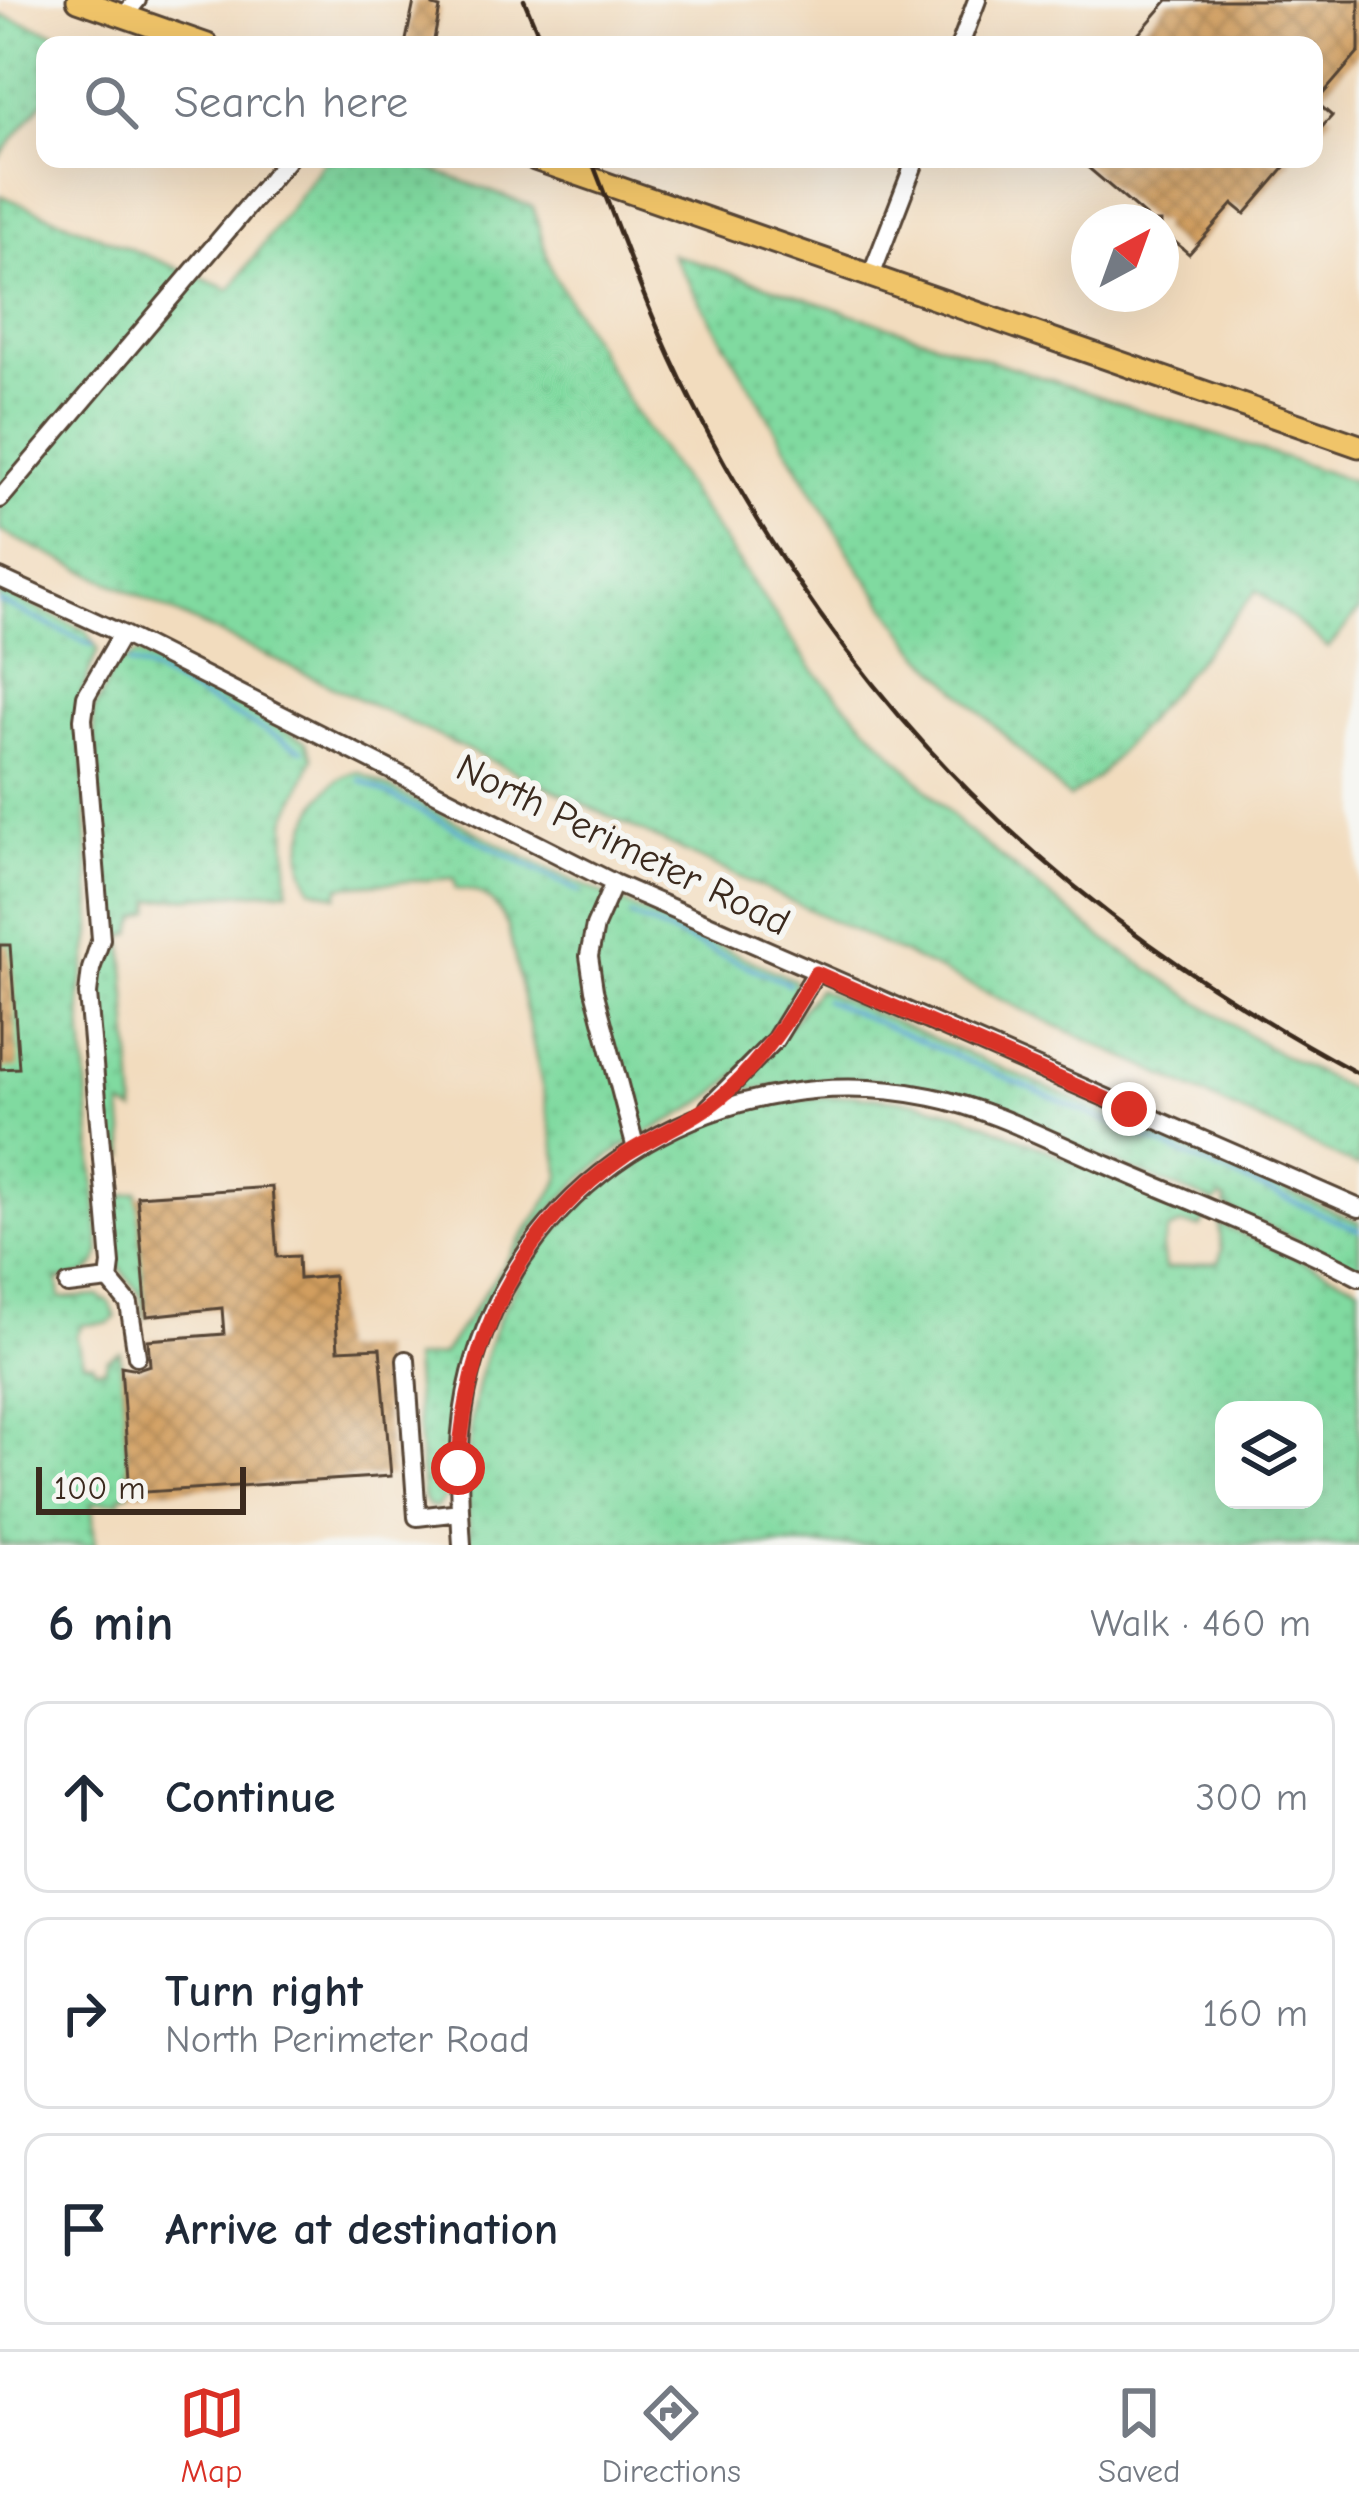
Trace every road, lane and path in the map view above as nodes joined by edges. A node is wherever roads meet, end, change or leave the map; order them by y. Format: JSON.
{"nodes":[{"id":1,"x":78,"y":0,"type":"edge"},
{"id":2,"x":977,"y":0,"type":"edge"},
{"id":3,"x":131,"y":8,"type":"edge"},
{"id":4,"x":189,"y":36,"type":"edge"},
{"id":5,"x":963,"y":36,"type":"edge"},
{"id":6,"x":280,"y":168,"type":"edge"},
{"id":7,"x":561,"y":168,"type":"edge"},
{"id":8,"x":913,"y":168,"type":"edge"},
{"id":9,"x":871,"y":276,"type":"junction"},
{"id":10,"x":1359,"y":446,"type":"edge"},
{"id":11,"x":0,"y":499,"type":"edge"},
{"id":12,"x":0,"y":578,"type":"edge"},
{"id":13,"x":122,"y":634,"type":"junction"},
{"id":14,"x":614,"y":883,"type":"junction"},
{"id":15,"x":816,"y":973,"type":"junction"},
{"id":16,"x":699,"y":1115,"type":"junction"},
{"id":17,"x":636,"y":1149,"type":"junction"},
{"id":18,"x":1359,"y":1208,"type":"edge"},
{"id":19,"x":1359,"y":1277,"type":"edge"},
{"id":20,"x":109,"y":1280,"type":"junction"},
{"id":21,"x":68,"y":1285,"type":"dead end"},
{"id":22,"x":137,"y":1356,"type":"dead end"},
{"id":23,"x":406,"y":1360,"type":"dead end"},
{"id":24,"x":460,"y":1512,"type":"junction"},
{"id":25,"x":462,"y":1545,"type":"edge"}],
"edges":[{"from":1,"to":3,"type":"main road"},
{"from":2,"to":5,"type":"street"},
{"from":3,"to":4,"type":"main road"},
{"from":6,"to":11,"type":"street"},
{"from":7,"to":9,"type":"main road"},
{"from":8,"to":9,"type":"street"},
{"from":9,"to":10,"type":"main road"},
{"from":12,"to":13,"type":"street","name":"North Perimeter Road"},
{"from":13,"to":14,"type":"street","name":"North Perimeter Road"},
{"from":13,"to":20,"type":"street"},
{"from":14,"to":15,"type":"street","name":"North Perimeter Road"},
{"from":14,"to":17,"type":"street"},
{"from":15,"to":16,"type":"street"},
{"from":15,"to":18,"type":"street","name":"North Perimeter Road"},
{"from":16,"to":17,"type":"street"},
{"from":16,"to":19,"type":"street"},
{"from":17,"to":24,"type":"street"},
{"from":20,"to":21,"type":"street"},
{"from":20,"to":22,"type":"street"},
{"from":23,"to":24,"type":"street"},
{"from":24,"to":25,"type":"street"}]}
